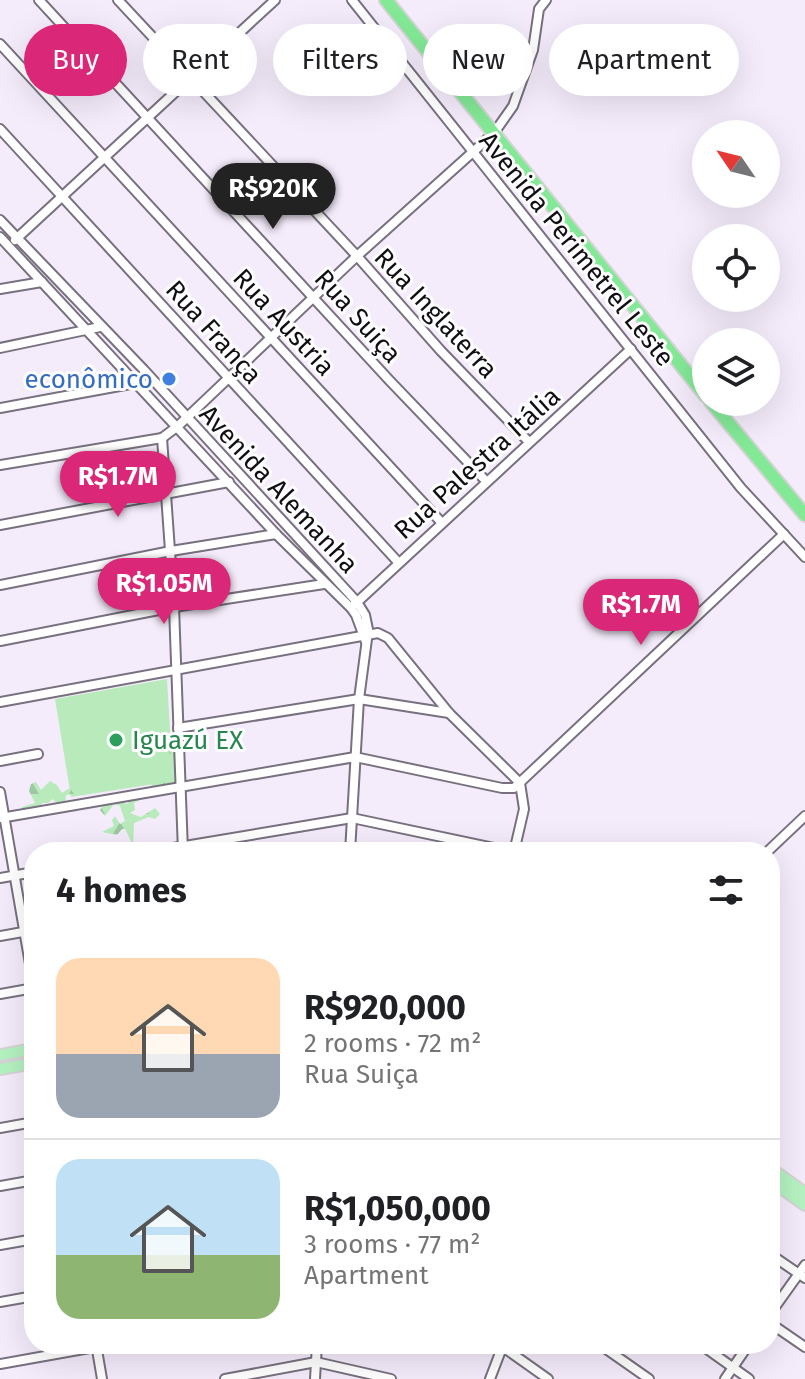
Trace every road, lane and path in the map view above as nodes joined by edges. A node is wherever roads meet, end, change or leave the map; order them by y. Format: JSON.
{"nodes":[{"id":1,"x":39,"y":0,"type":"edge"},
{"id":2,"x":118,"y":0,"type":"edge"},
{"id":3,"x":275,"y":0,"type":"edge"},
{"id":4,"x":352,"y":0,"type":"edge"},
{"id":5,"x":386,"y":0,"type":"edge"},
{"id":6,"x":546,"y":0,"type":"edge"},
{"id":7,"x":249,"y":24,"type":"edge"},
{"id":8,"x":143,"y":26,"type":"edge"},
{"id":9,"x":0,"y":44,"type":"edge"},
{"id":10,"x":171,"y":96,"type":"edge"},
{"id":11,"x":208,"y":96,"type":"edge"},
{"id":12,"x":147,"y":118,"type":"junction"},
{"id":13,"x":0,"y":129,"type":"edge"},
{"id":14,"x":494,"y":133,"type":"junction"},
{"id":15,"x":473,"y":151,"type":"junction"},
{"id":16,"x":105,"y":157,"type":"junction"},
{"id":17,"x":63,"y":196,"type":"junction"},
{"id":18,"x":0,"y":220,"type":"edge"},
{"id":19,"x":0,"y":237,"type":"edge"},
{"id":20,"x":17,"y":238,"type":"junction"},
{"id":21,"x":8,"y":246,"type":"junction"},
{"id":22,"x":357,"y":256,"type":"junction"},
{"id":23,"x":42,"y":282,"type":"junction"},
{"id":24,"x":0,"y":289,"type":"edge"},
{"id":25,"x":315,"y":297,"type":"junction"},
{"id":26,"x":100,"y":327,"type":"junction"},
{"id":27,"x":88,"y":331,"type":"junction"},
{"id":28,"x":272,"y":338,"type":"junction"},
{"id":29,"x":0,"y":348,"type":"edge"},
{"id":30,"x":631,"y":349,"type":"junction"},
{"id":31,"x":229,"y":378,"type":"junction"},
{"id":32,"x":692,"y":379,"type":"edge"},
{"id":33,"x":136,"y":383,"type":"junction"},
{"id":34,"x":0,"y":408,"type":"edge"},
{"id":35,"x":723,"y":416,"type":"edge"},
{"id":36,"x":185,"y":418,"type":"junction"},
{"id":37,"x":178,"y":426,"type":"junction"},
{"id":38,"x":162,"y":438,"type":"junction"},
{"id":39,"x":529,"y":442,"type":"junction"},
{"id":40,"x":0,"y":465,"type":"edge"},
{"id":41,"x":486,"y":481,"type":"junction"},
{"id":42,"x":229,"y":482,"type":"junction"},
{"id":43,"x":167,"y":494,"type":"junction"},
{"id":44,"x":805,"y":515,"type":"edge"},
{"id":45,"x":441,"y":522,"type":"junction"},
{"id":46,"x":0,"y":525,"type":"edge"},
{"id":47,"x":276,"y":534,"type":"junction"},
{"id":48,"x":784,"y":534,"type":"junction"},
{"id":49,"x":171,"y":551,"type":"junction"},
{"id":50,"x":805,"y":557,"type":"edge"},
{"id":51,"x":398,"y":562,"type":"junction"},
{"id":52,"x":324,"y":584,"type":"junction"},
{"id":53,"x":0,"y":585,"type":"edge"},
{"id":54,"x":354,"y":605,"type":"junction"},
{"id":55,"x":174,"y":607,"type":"junction"},
{"id":56,"x":366,"y":637,"type":"junction"},
{"id":57,"x":0,"y":641,"type":"edge"},
{"id":58,"x":176,"y":672,"type":"junction"},
{"id":59,"x":359,"y":699,"type":"junction"},
{"id":60,"x":0,"y":702,"type":"edge"},
{"id":61,"x":449,"y":713,"type":"junction"},
{"id":62,"x":178,"y":728,"type":"junction"},
{"id":63,"x":38,"y":754,"type":"dead end"},
{"id":64,"x":355,"y":757,"type":"junction"},
{"id":65,"x":0,"y":761,"type":"edge"},
{"id":66,"x":520,"y":783,"type":"junction"},
{"id":67,"x":180,"y":787,"type":"junction"},
{"id":68,"x":0,"y":792,"type":"edge"},
{"id":69,"x":805,"y":816,"type":"edge"},
{"id":70,"x":2,"y":817,"type":"edge"},
{"id":71,"x":352,"y":818,"type":"junction"},
{"id":72,"x":183,"y":842,"type":"edge"},
{"id":73,"x":221,"y":842,"type":"edge"},
{"id":74,"x":351,"y":842,"type":"edge"},
{"id":75,"x":466,"y":842,"type":"edge"},
{"id":76,"x":516,"y":842,"type":"edge"},
{"id":77,"x":778,"y":842,"type":"edge"},
{"id":78,"x":24,"y":874,"type":"edge"},
{"id":79,"x":14,"y":875,"type":"junction"},
{"id":80,"x":0,"y":878,"type":"edge"},
{"id":81,"x":24,"y":912,"type":"edge"},
{"id":82,"x":24,"y":932,"type":"edge"},
{"id":83,"x":0,"y":936,"type":"edge"},
{"id":84,"x":24,"y":989,"type":"edge"},
{"id":85,"x":0,"y":994,"type":"edge"},
{"id":86,"x":24,"y":1051,"type":"edge"},
{"id":87,"x":0,"y":1055,"type":"edge"},
{"id":88,"x":24,"y":1065,"type":"edge"},
{"id":89,"x":0,"y":1069,"type":"edge"},
{"id":90,"x":24,"y":1124,"type":"edge"},
{"id":91,"x":0,"y":1128,"type":"edge"},
{"id":92,"x":780,"y":1175,"type":"edge"},
{"id":93,"x":24,"y":1182,"type":"edge"},
{"id":94,"x":0,"y":1186,"type":"edge"},
{"id":95,"x":780,"y":1187,"type":"edge"},
{"id":96,"x":805,"y":1193,"type":"edge"},
{"id":97,"x":805,"y":1205,"type":"edge"},
{"id":98,"x":24,"y":1241,"type":"edge"},
{"id":99,"x":0,"y":1245,"type":"edge"},
{"id":100,"x":780,"y":1261,"type":"edge"},
{"id":101,"x":805,"y":1265,"type":"edge"},
{"id":102,"x":802,"y":1276,"type":"edge"},
{"id":103,"x":24,"y":1298,"type":"edge"},
{"id":104,"x":0,"y":1302,"type":"edge"},
{"id":105,"x":780,"y":1302,"type":"edge"},
{"id":106,"x":780,"y":1330,"type":"edge"},
{"id":107,"x":805,"y":1347,"type":"edge"},
{"id":108,"x":53,"y":1354,"type":"edge"},
{"id":109,"x":97,"y":1354,"type":"edge"},
{"id":110,"x":316,"y":1354,"type":"edge"},
{"id":111,"x":500,"y":1354,"type":"edge"},
{"id":112,"x":515,"y":1354,"type":"edge"},
{"id":113,"x":613,"y":1354,"type":"edge"},
{"id":114,"x":714,"y":1354,"type":"edge"},
{"id":115,"x":742,"y":1354,"type":"edge"},
{"id":116,"x":316,"y":1362,"type":"junction"},
{"id":117,"x":0,"y":1364,"type":"edge"},
{"id":118,"x":733,"y":1367,"type":"junction"},
{"id":119,"x":102,"y":1379,"type":"edge"},
{"id":120,"x":225,"y":1379,"type":"edge"},
{"id":121,"x":315,"y":1379,"type":"edge"},
{"id":122,"x":391,"y":1379,"type":"edge"},
{"id":123,"x":490,"y":1379,"type":"edge"},
{"id":124,"x":548,"y":1379,"type":"edge"},
{"id":125,"x":649,"y":1379,"type":"edge"},
{"id":126,"x":725,"y":1379,"type":"edge"},
{"id":127,"x":749,"y":1379,"type":"edge"}],
"edges":[{"from":1,"to":12,"type":"street","name":"Rua Suiça"},
{"from":2,"to":8,"type":"street","name":"Rua Inglaterra"},
{"from":3,"to":7,"type":"street"},
{"from":4,"to":15,"type":"street","name":"Avenida Perimetrel Leste"},
{"from":5,"to":14,"type":"highway"},
{"from":6,"to":14,"type":"street"},
{"from":9,"to":16,"type":"street","name":"Rua Austria"},
{"from":10,"to":12,"type":"street"},
{"from":11,"to":22,"type":"street","name":"Rua Inglaterra"},
{"from":12,"to":16,"type":"street"},
{"from":12,"to":25,"type":"street","name":"Rua Suiça"},
{"from":13,"to":17,"type":"street","name":"Rua França"},
{"from":14,"to":15,"type":"street"},
{"from":14,"to":32,"type":"highway"},
{"from":15,"to":22,"type":"street"},
{"from":15,"to":30,"type":"street","name":"Avenida Perimetrel Leste"},
{"from":16,"to":17,"type":"street"},
{"from":16,"to":28,"type":"street","name":"Rua Austria"},
{"from":17,"to":20,"type":"street"},
{"from":17,"to":31,"type":"street","name":"Rua França"},
{"from":18,"to":20,"type":"street","name":"Avenida Alemanha"},
{"from":19,"to":21,"type":"street","name":"Avenida Alemanha"},
{"from":20,"to":21,"type":"street"},
{"from":20,"to":26,"type":"street","name":"Avenida Alemanha"},
{"from":21,"to":23,"type":"street","name":"Avenida Alemanha"},
{"from":22,"to":25,"type":"street"},
{"from":22,"to":39,"type":"street","name":"Rua Inglaterra"},
{"from":23,"to":24,"type":"street"},
{"from":23,"to":27,"type":"street","name":"Avenida Alemanha"},
{"from":25,"to":28,"type":"street"},
{"from":25,"to":41,"type":"street","name":"Rua Suiça"},
{"from":26,"to":27,"type":"street"},
{"from":26,"to":36,"type":"street","name":"Avenida Alemanha"},
{"from":27,"to":29,"type":"street"},
{"from":27,"to":33,"type":"street","name":"Avenida Alemanha"},
{"from":28,"to":31,"type":"street"},
{"from":28,"to":45,"type":"street","name":"Rua Austria"},
{"from":30,"to":39,"type":"street","name":"Rua Palestra Itália"},
{"from":30,"to":48,"type":"street","name":"Avenida Perimetrel Leste"},
{"from":31,"to":36,"type":"street"},
{"from":31,"to":51,"type":"street","name":"Rua França"},
{"from":33,"to":34,"type":"street"},
{"from":33,"to":37,"type":"street","name":"Avenida Alemanha"},
{"from":35,"to":44,"type":"highway"},
{"from":36,"to":37,"type":"street"},
{"from":36,"to":54,"type":"street","name":"Avenida Alemanha"},
{"from":37,"to":38,"type":"street"},
{"from":37,"to":42,"type":"street","name":"Avenida Alemanha"},
{"from":38,"to":40,"type":"street"},
{"from":38,"to":43,"type":"street"},
{"from":39,"to":41,"type":"street","name":"Rua Palestra Itália"},
{"from":41,"to":45,"type":"street","name":"Rua Palestra Itália"},
{"from":42,"to":43,"type":"street"},
{"from":42,"to":47,"type":"street","name":"Avenida Alemanha"},
{"from":43,"to":46,"type":"street"},
{"from":43,"to":49,"type":"street"},
{"from":45,"to":51,"type":"street","name":"Rua Palestra Itália"},
{"from":47,"to":49,"type":"street"},
{"from":47,"to":52,"type":"street","name":"Avenida Alemanha"},
{"from":48,"to":50,"type":"street","name":"Avenida Perimetrel Leste"},
{"from":48,"to":66,"type":"street"},
{"from":49,"to":53,"type":"street"},
{"from":49,"to":55,"type":"street"},
{"from":51,"to":54,"type":"street","name":"Rua Palestra Itália"},
{"from":52,"to":54,"type":"street","name":"Avenida Alemanha"},
{"from":52,"to":55,"type":"street"},
{"from":54,"to":56,"type":"street","name":"Avenida Alemanha"},
{"from":55,"to":57,"type":"street"},
{"from":55,"to":58,"type":"street"},
{"from":56,"to":58,"type":"street"},
{"from":56,"to":59,"type":"street"},
{"from":56,"to":61,"type":"street"},
{"from":58,"to":60,"type":"street"},
{"from":58,"to":62,"type":"street"},
{"from":59,"to":61,"type":"street"},
{"from":59,"to":62,"type":"street"},
{"from":59,"to":64,"type":"street"},
{"from":61,"to":66,"type":"street"},
{"from":62,"to":67,"type":"street"},
{"from":63,"to":65,"type":"street"},
{"from":64,"to":66,"type":"street"},
{"from":64,"to":67,"type":"street"},
{"from":64,"to":71,"type":"street"},
{"from":66,"to":76,"type":"street"},
{"from":67,"to":70,"type":"street"},
{"from":67,"to":72,"type":"street"},
{"from":68,"to":70,"type":"street"},
{"from":69,"to":77,"type":"street"},
{"from":70,"to":79,"type":"street"},
{"from":71,"to":73,"type":"street"},
{"from":71,"to":74,"type":"street"},
{"from":71,"to":75,"type":"street"},
{"from":78,"to":79,"type":"street"},
{"from":79,"to":80,"type":"street"},
{"from":79,"to":81,"type":"street"},
{"from":82,"to":83,"type":"street"},
{"from":84,"to":85,"type":"street"},
{"from":86,"to":87,"type":"main road"},
{"from":88,"to":89,"type":"main road"},
{"from":90,"to":91,"type":"street"},
{"from":92,"to":96,"type":"main road"},
{"from":93,"to":94,"type":"street"},
{"from":95,"to":97,"type":"main road"},
{"from":98,"to":99,"type":"street"},
{"from":100,"to":102,"type":"street"},
{"from":101,"to":102,"type":"street"},
{"from":102,"to":105,"type":"street"},
{"from":103,"to":104,"type":"street"},
{"from":106,"to":107,"type":"street"},
{"from":108,"to":117,"type":"street"},
{"from":109,"to":119,"type":"street"},
{"from":110,"to":116,"type":"street"},
{"from":111,"to":123,"type":"street"},
{"from":112,"to":124,"type":"street"},
{"from":113,"to":125,"type":"street"},
{"from":114,"to":118,"type":"street"},
{"from":115,"to":118,"type":"street"},
{"from":116,"to":120,"type":"street"},
{"from":116,"to":121,"type":"street"},
{"from":116,"to":122,"type":"street"},
{"from":118,"to":126,"type":"street"},
{"from":118,"to":127,"type":"street"}]}
